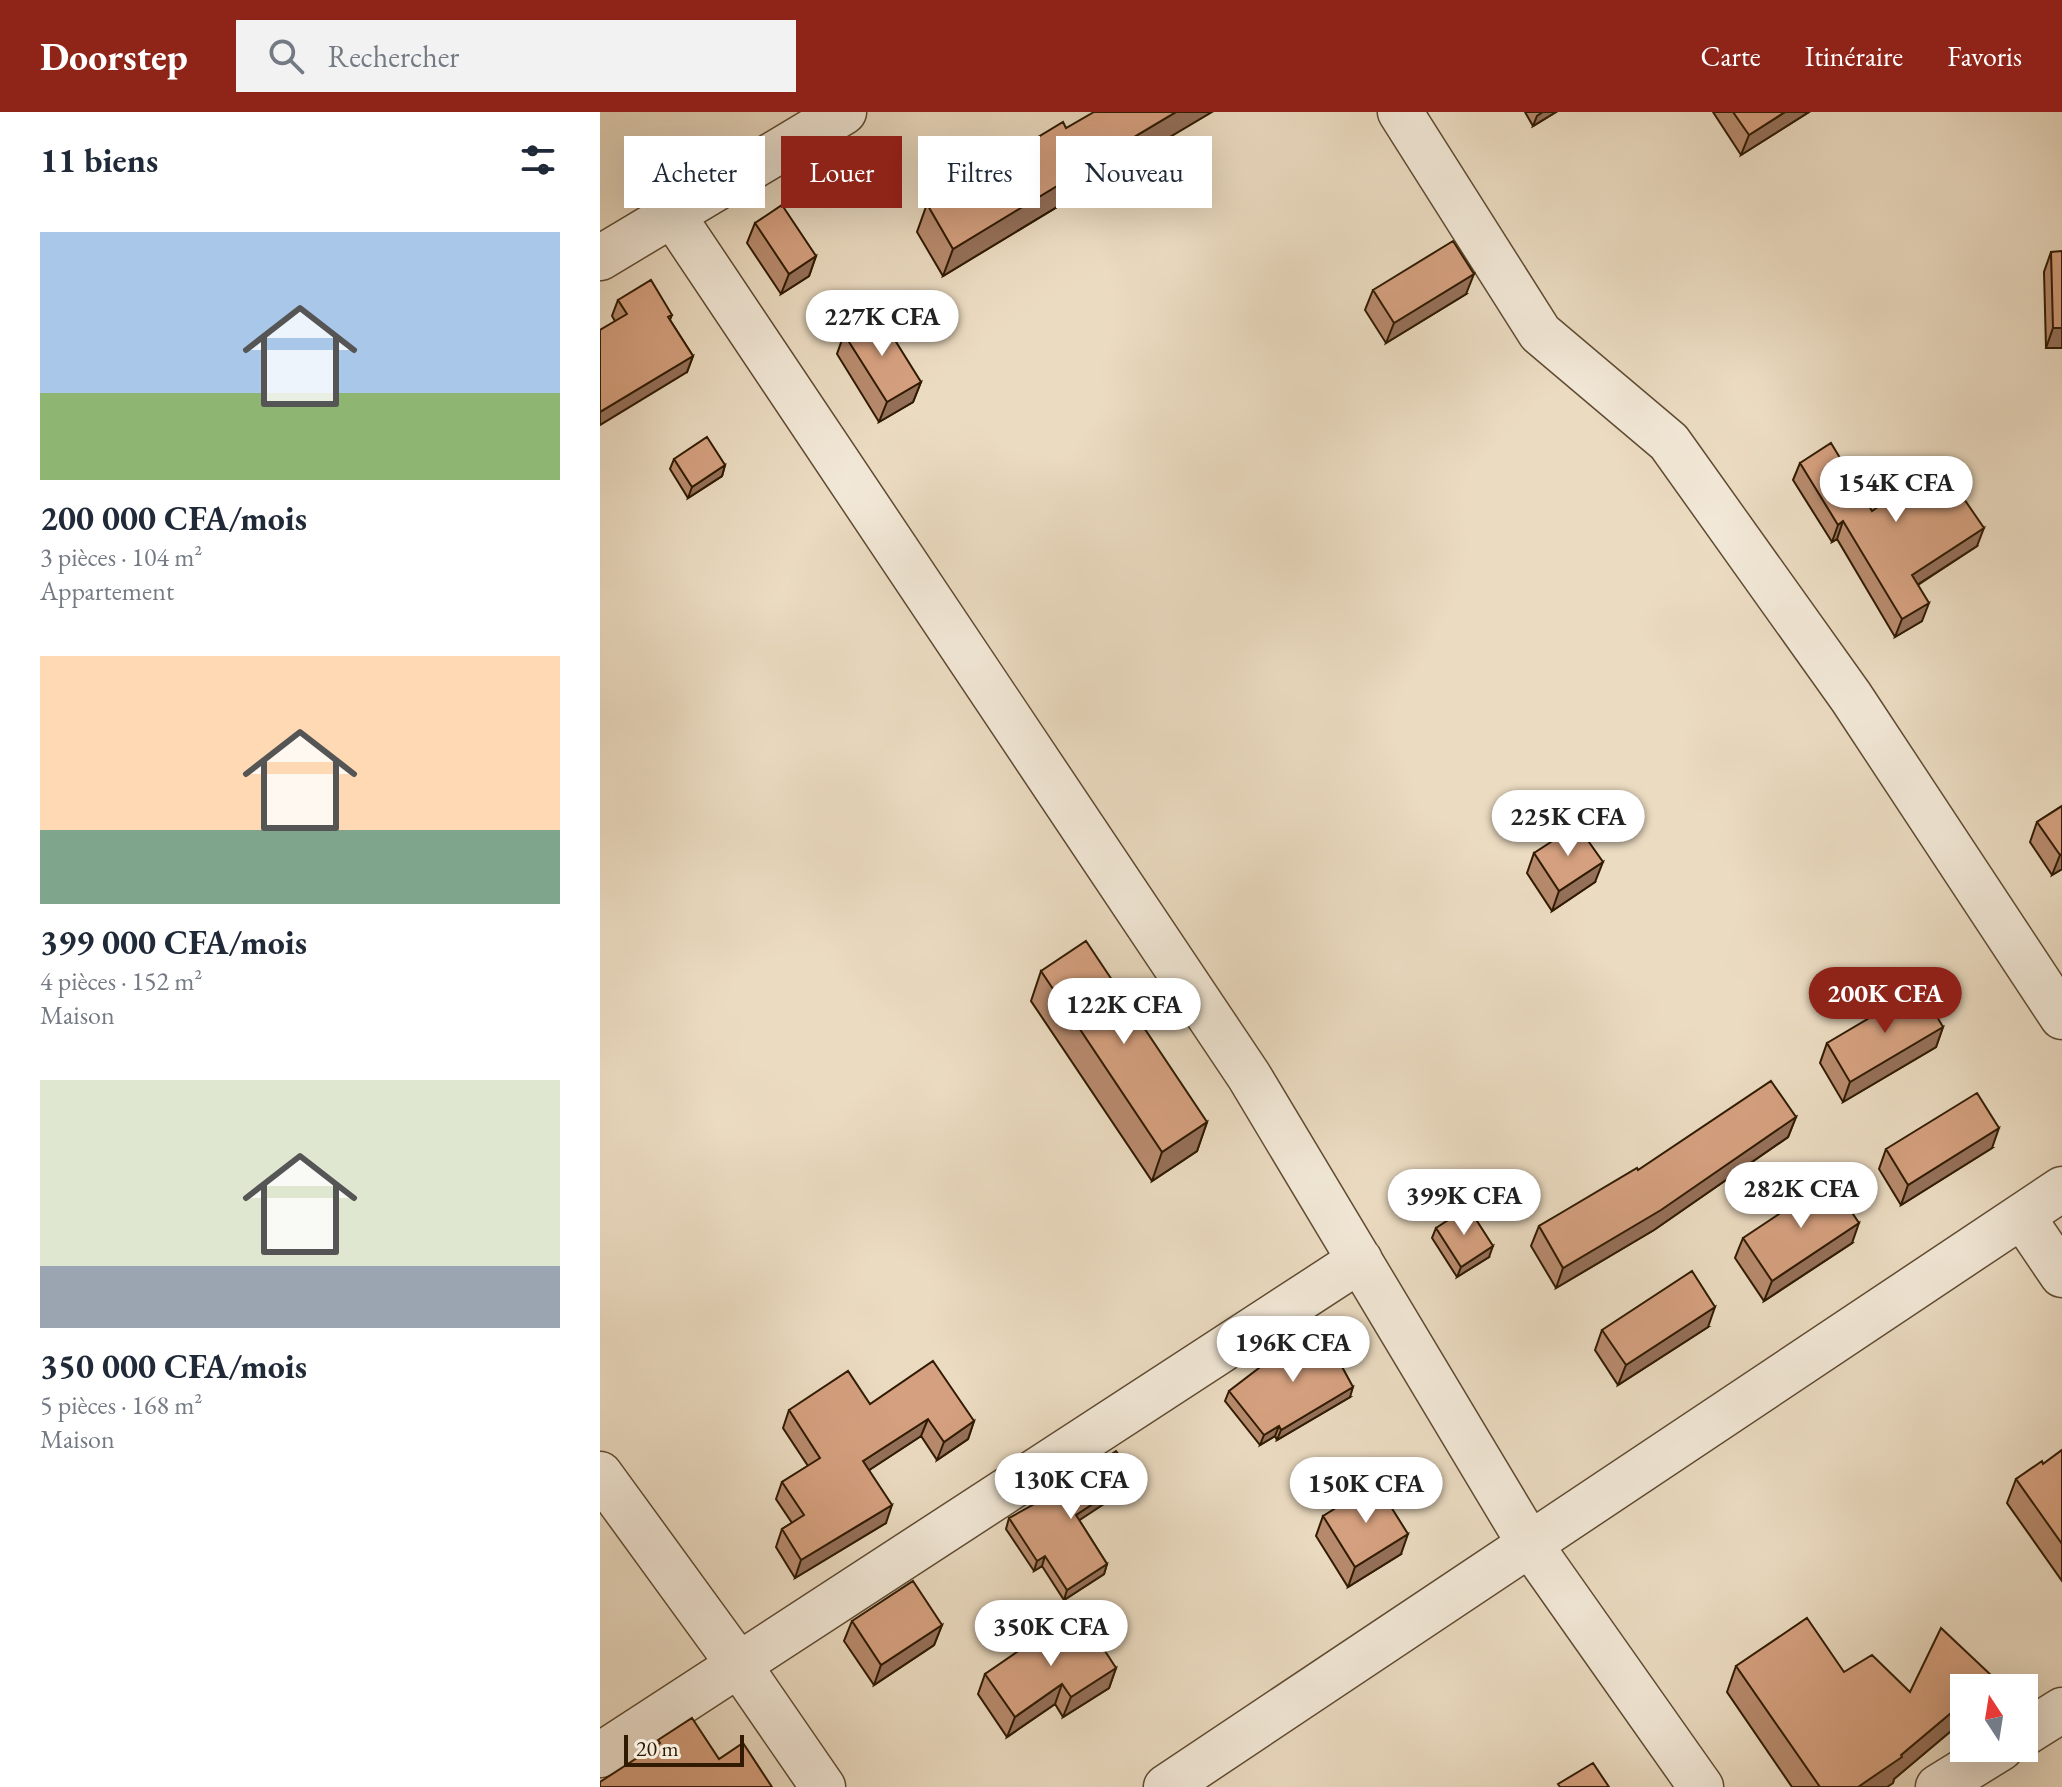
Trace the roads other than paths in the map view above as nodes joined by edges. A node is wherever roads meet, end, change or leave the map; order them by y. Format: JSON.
{"nodes":[{"id":1,"x":844,"y":112,"type":"edge"},
{"id":2,"x":1400,"y":112,"type":"edge"},
{"id":3,"x":672,"y":214,"type":"junction"},
{"id":4,"x":600,"y":258,"type":"edge"},
{"id":5,"x":2062,"y":1017,"type":"edge"},
{"id":6,"x":2062,"y":1189,"type":"edge"},
{"id":7,"x":2022,"y":1216,"type":"junction"},
{"id":8,"x":1360,"y":1260,"type":"junction"},
{"id":9,"x":2062,"y":1275,"type":"edge"},
{"id":10,"x":600,"y":1474,"type":"edge"},
{"id":11,"x":1529,"y":1543,"type":"junction"},
{"id":12,"x":739,"y":1665,"type":"junction"},
{"id":13,"x":2062,"y":1710,"type":"edge"},
{"id":14,"x":2038,"y":1725,"type":"edge"},
{"id":15,"x":600,"y":1755,"type":"edge"},
{"id":16,"x":1978,"y":1762,"type":"edge"},
{"id":17,"x":823,"y":1787,"type":"edge"},
{"id":18,"x":1166,"y":1787,"type":"edge"},
{"id":19,"x":1701,"y":1787,"type":"edge"},
{"id":20,"x":1938,"y":1787,"type":"edge"}],
"edges":[{"from":1,"to":3,"type":"street"},
{"from":2,"to":5,"type":"street"},
{"from":3,"to":4,"type":"street"},
{"from":3,"to":8,"type":"street"},
{"from":6,"to":7,"type":"street"},
{"from":7,"to":9,"type":"street"},
{"from":7,"to":11,"type":"street"},
{"from":8,"to":11,"type":"street"},
{"from":8,"to":12,"type":"street"},
{"from":10,"to":12,"type":"street"},
{"from":11,"to":18,"type":"street"},
{"from":11,"to":19,"type":"street"},
{"from":12,"to":15,"type":"street"},
{"from":12,"to":17,"type":"street"},
{"from":13,"to":14,"type":"street"},
{"from":16,"to":20,"type":"street"}]}
